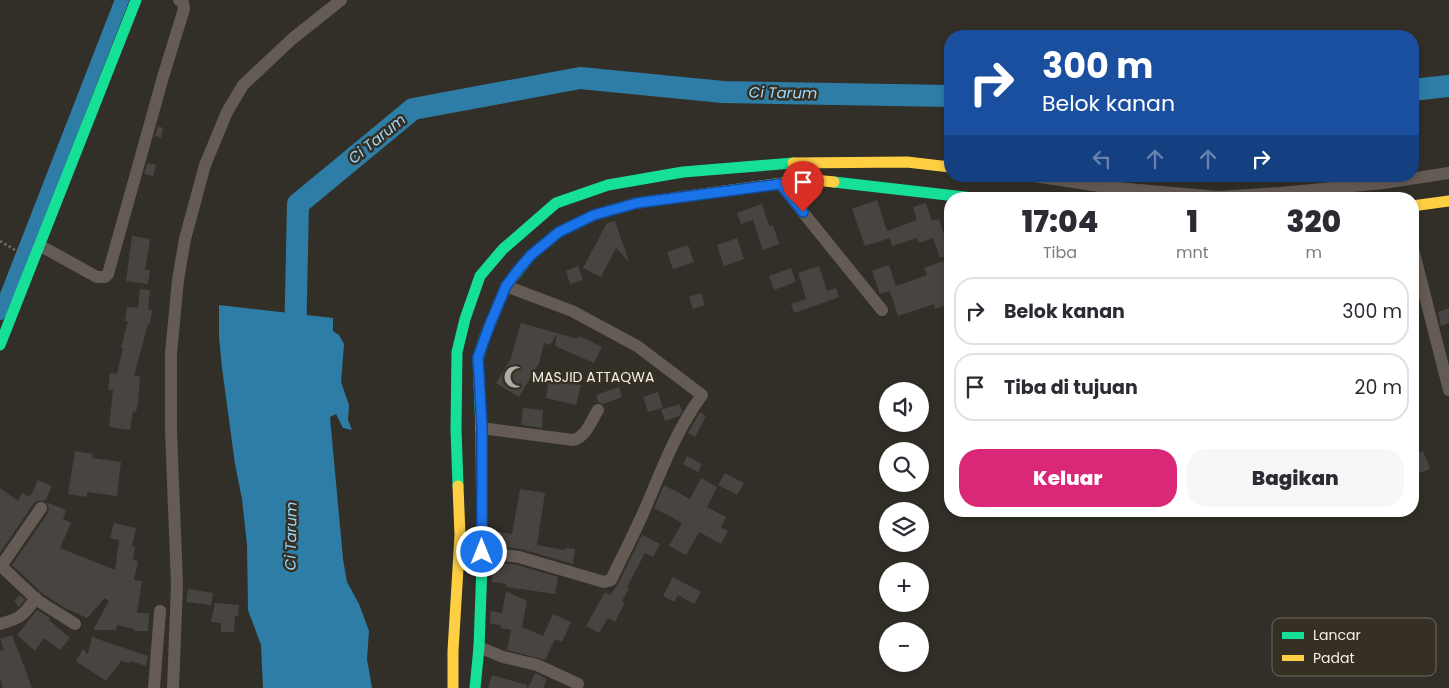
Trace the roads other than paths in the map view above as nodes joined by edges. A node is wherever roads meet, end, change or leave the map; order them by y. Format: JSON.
{"nodes":[{"id":1,"x":136,"y":0,"type":"edge"},
{"id":2,"x":180,"y":0,"type":"edge"},
{"id":3,"x":341,"y":0,"type":"edge"},
{"id":4,"x":944,"y":166,"type":"edge"},
{"id":5,"x":1449,"y":173,"type":"edge"},
{"id":6,"x":1419,"y":177,"type":"edge"},
{"id":7,"x":1077,"y":182,"type":"edge"},
{"id":8,"x":1389,"y":182,"type":"edge"},
{"id":9,"x":780,"y":184,"type":"junction"},
{"id":10,"x":1167,"y":192,"type":"edge"},
{"id":11,"x":1299,"y":192,"type":"edge"},
{"id":12,"x":944,"y":195,"type":"edge"},
{"id":13,"x":1449,"y":201,"type":"edge"},
{"id":14,"x":1419,"y":205,"type":"edge"},
{"id":15,"x":39,"y":245,"type":"junction"},
{"id":16,"x":1419,"y":272,"type":"edge"},
{"id":17,"x":506,"y":286,"type":"junction"},
{"id":18,"x":882,"y":310,"type":"dead end"},
{"id":19,"x":0,"y":345,"type":"edge"},
{"id":20,"x":1449,"y":390,"type":"edge"},
{"id":21,"x":598,"y":410,"type":"dead end"},
{"id":22,"x":482,"y":428,"type":"junction"},
{"id":23,"x":41,"y":508,"type":"dead end"},
{"id":24,"x":482,"y":552,"type":"junction"},
{"id":25,"x":1,"y":566,"type":"edge"},
{"id":26,"x":36,"y":598,"type":"junction"},
{"id":27,"x":160,"y":611,"type":"dead end"},
{"id":28,"x":0,"y":624,"type":"edge"},
{"id":29,"x":75,"y":624,"type":"dead end"},
{"id":30,"x":478,"y":647,"type":"junction"},
{"id":31,"x":578,"y":684,"type":"dead end"},
{"id":32,"x":154,"y":688,"type":"edge"},
{"id":33,"x":174,"y":688,"type":"edge"},
{"id":34,"x":453,"y":688,"type":"edge"},
{"id":35,"x":475,"y":688,"type":"edge"}],
"edges":[{"from":1,"to":15,"type":"street"},
{"from":2,"to":15,"type":"street"},
{"from":3,"to":33,"type":"street"},
{"from":4,"to":34,"type":"street"},
{"from":5,"to":6,"type":"street"},
{"from":7,"to":10,"type":"street"},
{"from":8,"to":11,"type":"street"},
{"from":9,"to":12,"type":"street"},
{"from":9,"to":17,"type":"street"},
{"from":9,"to":18,"type":"street"},
{"from":13,"to":14,"type":"street"},
{"from":15,"to":19,"type":"street"},
{"from":16,"to":20,"type":"street"},
{"from":17,"to":22,"type":"street"},
{"from":17,"to":24,"type":"street"},
{"from":21,"to":22,"type":"street"},
{"from":22,"to":24,"type":"street"},
{"from":23,"to":25,"type":"street"},
{"from":24,"to":30,"type":"street"},
{"from":25,"to":26,"type":"street"},
{"from":26,"to":28,"type":"street"},
{"from":26,"to":29,"type":"street"},
{"from":27,"to":32,"type":"street"},
{"from":30,"to":31,"type":"street"},
{"from":30,"to":35,"type":"street"}]}
